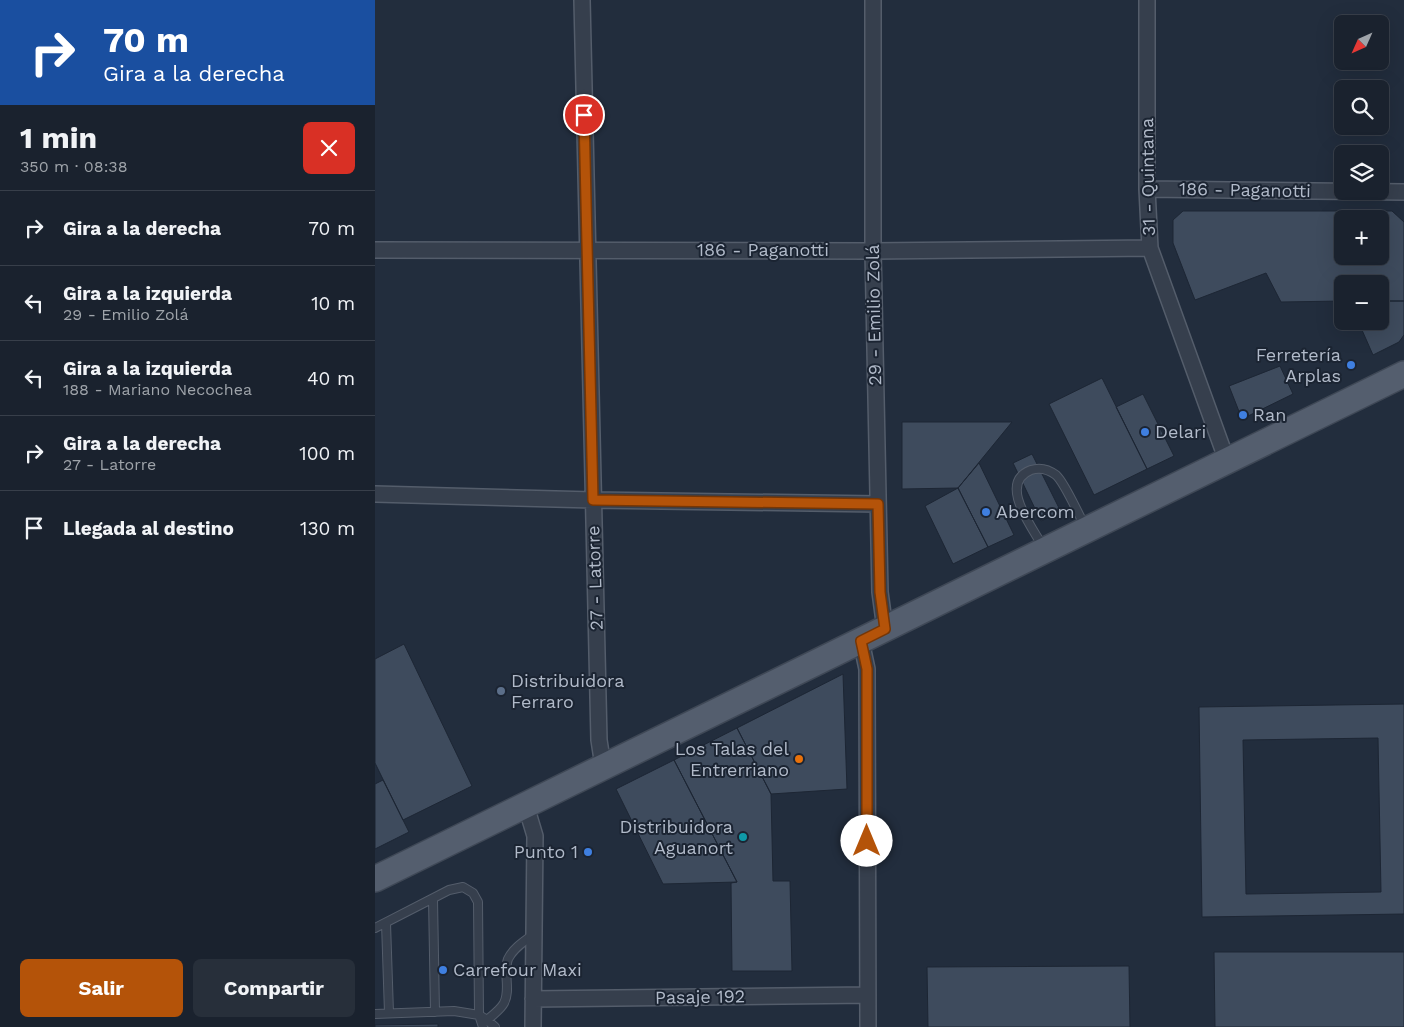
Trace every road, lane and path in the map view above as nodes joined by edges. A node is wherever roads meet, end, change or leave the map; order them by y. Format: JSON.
{"nodes":[{"id":1,"x":582,"y":0,"type":"edge"},
{"id":2,"x":873,"y":0,"type":"edge"},
{"id":3,"x":1147,"y":0,"type":"edge"},
{"id":4,"x":1147,"y":189,"type":"junction"},
{"id":5,"x":1404,"y":192,"type":"edge"},
{"id":6,"x":1150,"y":248,"type":"junction"},
{"id":7,"x":375,"y":250,"type":"edge"},
{"id":8,"x":587,"y":250,"type":"junction"},
{"id":9,"x":873,"y":251,"type":"junction"},
{"id":10,"x":1404,"y":374,"type":"edge"},
{"id":11,"x":1227,"y":461,"type":"junction"},
{"id":12,"x":375,"y":494,"type":"edge"},
{"id":13,"x":593,"y":500,"type":"junction"},
{"id":14,"x":878,"y":504,"type":"junction"},
{"id":15,"x":1087,"y":530,"type":"junction"},
{"id":16,"x":1045,"y":551,"type":"junction"},
{"id":17,"x":885,"y":629,"type":"junction"},
{"id":18,"x":861,"y":641,"type":"junction"},
{"id":19,"x":603,"y":766,"type":"junction"},
{"id":20,"x":526,"y":806,"type":"junction"},
{"id":21,"x":375,"y":879,"type":"edge"},
{"id":22,"x":433,"y":898,"type":"junction"},
{"id":23,"x":386,"y":922,"type":"junction"},
{"id":24,"x":375,"y":928,"type":"edge"},
{"id":25,"x":534,"y":934,"type":"junction"},
{"id":26,"x":868,"y":995,"type":"junction"},
{"id":27,"x":533,"y":999,"type":"junction"},
{"id":28,"x":435,"y":1012,"type":"junction"},
{"id":29,"x":375,"y":1014,"type":"edge"},
{"id":30,"x":389,"y":1014,"type":"junction"},
{"id":31,"x":479,"y":1015,"type":"junction"},
{"id":32,"x":485,"y":1023,"type":"edge"},
{"id":33,"x":495,"y":1027,"type":"edge"},
{"id":34,"x":533,"y":1027,"type":"edge"},
{"id":35,"x":868,"y":1027,"type":"edge"}],
"edges":[{"from":1,"to":8,"type":"street","name":"27 - Latorre"},
{"from":2,"to":9,"type":"street","name":"29 - Emilio Zolá"},
{"from":3,"to":4,"type":"street","name":"31 - Quintana"},
{"from":4,"to":5,"type":"street","name":"186 - Paganotti"},
{"from":4,"to":6,"type":"street","name":"31 - Quintana"},
{"from":6,"to":9,"type":"street","name":"186 - Paganotti"},
{"from":6,"to":11,"type":"street","name":"31 - Quintana"},
{"from":7,"to":8,"type":"street","name":"186 - Paganotti"},
{"from":8,"to":9,"type":"street","name":"186 - Paganotti"},
{"from":8,"to":13,"type":"street","name":"27 - Latorre"},
{"from":9,"to":14,"type":"street","name":"29 - Emilio Zolá"},
{"from":10,"to":11,"type":"main road"},
{"from":11,"to":15,"type":"main road"},
{"from":12,"to":13,"type":"street"},
{"from":13,"to":14,"type":"street"},
{"from":13,"to":19,"type":"street","name":"27 - Latorre"},
{"from":14,"to":17,"type":"street","name":"29 - Emilio Zolá"},
{"from":15,"to":16,"type":"main road"},
{"from":15,"to":16,"type":"lane"},
{"from":16,"to":17,"type":"main road"},
{"from":17,"to":18,"type":"main road"},
{"from":18,"to":19,"type":"main road"},
{"from":18,"to":26,"type":"street"},
{"from":19,"to":20,"type":"main road"},
{"from":20,"to":21,"type":"main road"},
{"from":20,"to":25,"type":"street"},
{"from":22,"to":23,"type":"lane"},
{"from":22,"to":28,"type":"lane"},
{"from":22,"to":31,"type":"lane"},
{"from":23,"to":24,"type":"lane"},
{"from":23,"to":30,"type":"lane"},
{"from":25,"to":27,"type":"street"},
{"from":25,"to":32,"type":"lane"},
{"from":26,"to":27,"type":"street","name":"Pasaje 192"},
{"from":26,"to":35,"type":"street"},
{"from":27,"to":34,"type":"street"},
{"from":28,"to":30,"type":"lane"},
{"from":28,"to":31,"type":"lane"},
{"from":29,"to":30,"type":"lane"},
{"from":31,"to":32,"type":"lane"},
{"from":32,"to":33,"type":"lane"}]}
